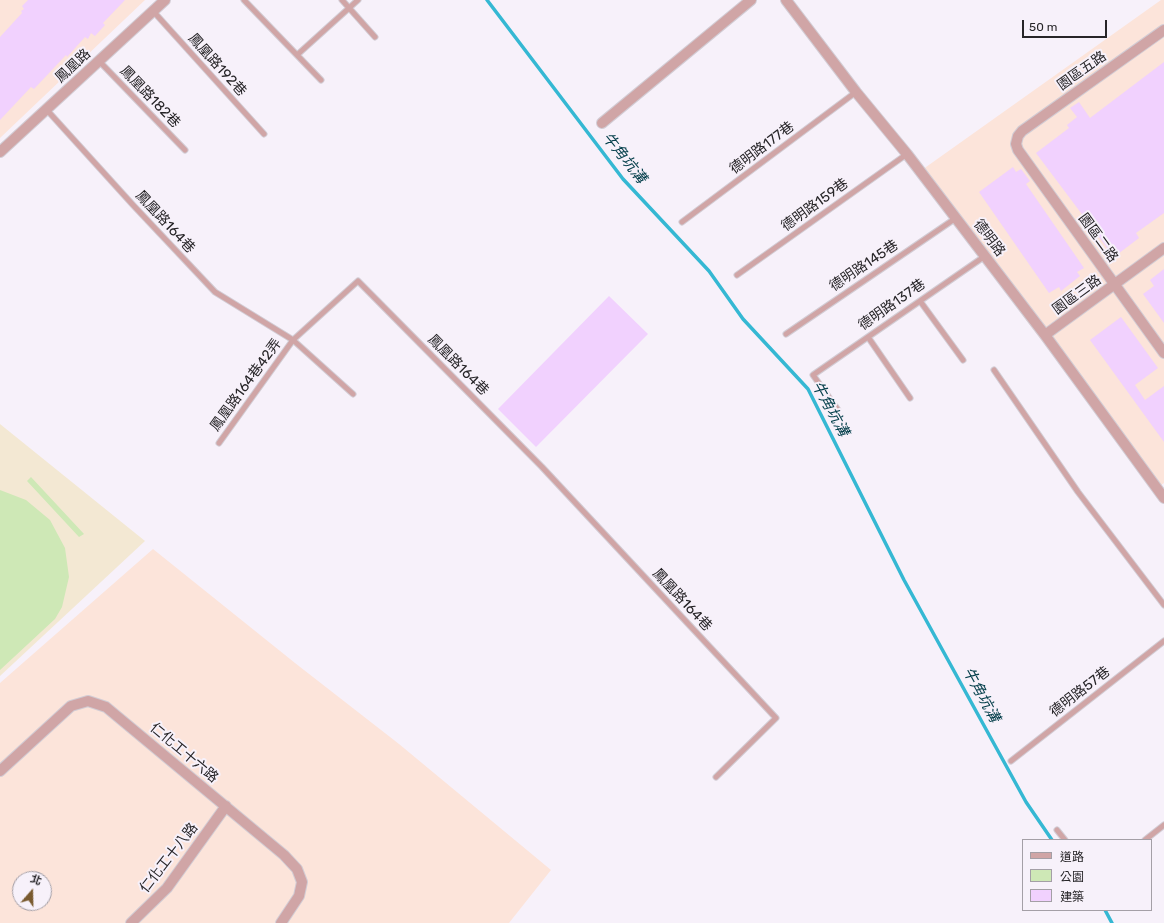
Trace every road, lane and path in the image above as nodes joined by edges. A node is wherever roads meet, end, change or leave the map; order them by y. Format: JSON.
{"nodes":[{"id":1,"x":165,"y":0,"type":"edge"},
{"id":2,"x":244,"y":0,"type":"edge"},
{"id":3,"x":342,"y":0,"type":"edge"},
{"id":4,"x":358,"y":0,"type":"edge"},
{"id":5,"x":751,"y":0,"type":"edge"},
{"id":6,"x":786,"y":0,"type":"edge"},
{"id":7,"x":349,"y":8,"type":"junction"},
{"id":8,"x":153,"y":11,"type":"junction"},
{"id":9,"x":1164,"y":30,"type":"edge"},
{"id":10,"x":375,"y":37,"type":"dead end"},
{"id":11,"x":297,"y":55,"type":"junction"},
{"id":12,"x":99,"y":61,"type":"junction"},
{"id":13,"x":321,"y":80,"type":"dead end"},
{"id":14,"x":856,"y":92,"type":"junction"},
{"id":15,"x":46,"y":109,"type":"junction"},
{"id":16,"x":602,"y":123,"type":"dead end"},
{"id":17,"x":264,"y":134,"type":"dead end"},
{"id":18,"x":1018,"y":136,"type":"joint"},
{"id":19,"x":1,"y":149,"type":"edge"},
{"id":20,"x":185,"y":150,"type":"dead end"},
{"id":21,"x":907,"y":154,"type":"junction"},
{"id":22,"x":956,"y":218,"type":"junction"},
{"id":23,"x":682,"y":222,"type":"dead end"},
{"id":24,"x":1164,"y":248,"type":"edge"},
{"id":25,"x":985,"y":256,"type":"junction"},
{"id":26,"x":737,"y":275,"type":"dead end"},
{"id":27,"x":1114,"y":285,"type":"junction"},
{"id":28,"x":920,"y":301,"type":"junction"},
{"id":29,"x":786,"y":334,"type":"dead end"},
{"id":30,"x":1045,"y":336,"type":"junction"},
{"id":31,"x":868,"y":337,"type":"junction"},
{"id":32,"x":293,"y":340,"type":"junction"},
{"id":33,"x":1164,"y":353,"type":"edge"},
{"id":34,"x":963,"y":360,"type":"dead end"},
{"id":35,"x":994,"y":370,"type":"dead end"},
{"id":36,"x":353,"y":394,"type":"dead end"},
{"id":37,"x":910,"y":398,"type":"dead end"},
{"id":38,"x":838,"y":410,"type":"dead end"},
{"id":39,"x":219,"y":443,"type":"dead end"},
{"id":40,"x":1164,"y":498,"type":"edge"},
{"id":41,"x":1164,"y":605,"type":"edge"},
{"id":42,"x":1164,"y":641,"type":"edge"},
{"id":43,"x":1011,"y":761,"type":"dead end"},
{"id":44,"x":0,"y":771,"type":"edge"},
{"id":45,"x":716,"y":777,"type":"dead end"},
{"id":46,"x":226,"y":806,"type":"junction"},
{"id":47,"x":1164,"y":825,"type":"edge"},
{"id":48,"x":1057,"y":830,"type":"dead end"},
{"id":49,"x":1064,"y":839,"type":"edge"},
{"id":50,"x":1146,"y":839,"type":"edge"},
{"id":51,"x":131,"y":923,"type":"edge"},
{"id":52,"x":281,"y":923,"type":"edge"}],
"edges":[{"from":1,"to":8,"type":"street","name":"鳳凰路"},
{"from":2,"to":11,"type":"lane"},
{"from":3,"to":7,"type":"lane"},
{"from":4,"to":7,"type":"lane"},
{"from":5,"to":16,"type":"street"},
{"from":6,"to":14,"type":"street","name":"德明路"},
{"from":7,"to":10,"type":"lane"},
{"from":7,"to":11,"type":"lane"},
{"from":8,"to":12,"type":"street","name":"鳳凰路"},
{"from":8,"to":17,"type":"lane","name":"鳳凰路192巷"},
{"from":9,"to":18,"type":"street","name":"園區五路"},
{"from":11,"to":13,"type":"lane"},
{"from":12,"to":15,"type":"street","name":"鳳凰路"},
{"from":12,"to":20,"type":"lane","name":"鳳凰路182巷"},
{"from":14,"to":21,"type":"street","name":"德明路"},
{"from":14,"to":23,"type":"lane","name":"德明路177巷"},
{"from":15,"to":19,"type":"street","name":"鳳凰路"},
{"from":15,"to":32,"type":"lane","name":"鳳凰路164巷"},
{"from":18,"to":27,"type":"street","name":"園區二路"},
{"from":21,"to":22,"type":"street","name":"德明路"},
{"from":21,"to":26,"type":"lane","name":"德明路159巷"},
{"from":22,"to":25,"type":"street","name":"德明路"},
{"from":22,"to":29,"type":"lane","name":"德明路145巷"},
{"from":24,"to":27,"type":"street","name":"園區三路"},
{"from":25,"to":28,"type":"lane","name":"德明路137巷"},
{"from":25,"to":30,"type":"street","name":"德明路"},
{"from":27,"to":30,"type":"street","name":"園區三路"},
{"from":27,"to":33,"type":"street","name":"園區二路"},
{"from":28,"to":31,"type":"lane","name":"德明路137巷"},
{"from":28,"to":34,"type":"lane"},
{"from":30,"to":40,"type":"street","name":"德明路"},
{"from":31,"to":37,"type":"lane"},
{"from":31,"to":38,"type":"lane","name":"德明路137巷"},
{"from":32,"to":36,"type":"lane"},
{"from":32,"to":39,"type":"lane","name":"鳳凰路164巷42弄"},
{"from":32,"to":45,"type":"lane","name":"鳳凰路164巷"},
{"from":35,"to":41,"type":"lane"},
{"from":42,"to":43,"type":"lane","name":"德明路57巷"},
{"from":44,"to":46,"type":"street","name":"仁化工十六路"},
{"from":46,"to":51,"type":"street","name":"仁化工十八路"},
{"from":46,"to":52,"type":"street","name":"仁化工十六路"},
{"from":47,"to":50,"type":"lane"},
{"from":48,"to":49,"type":"lane"}]}
